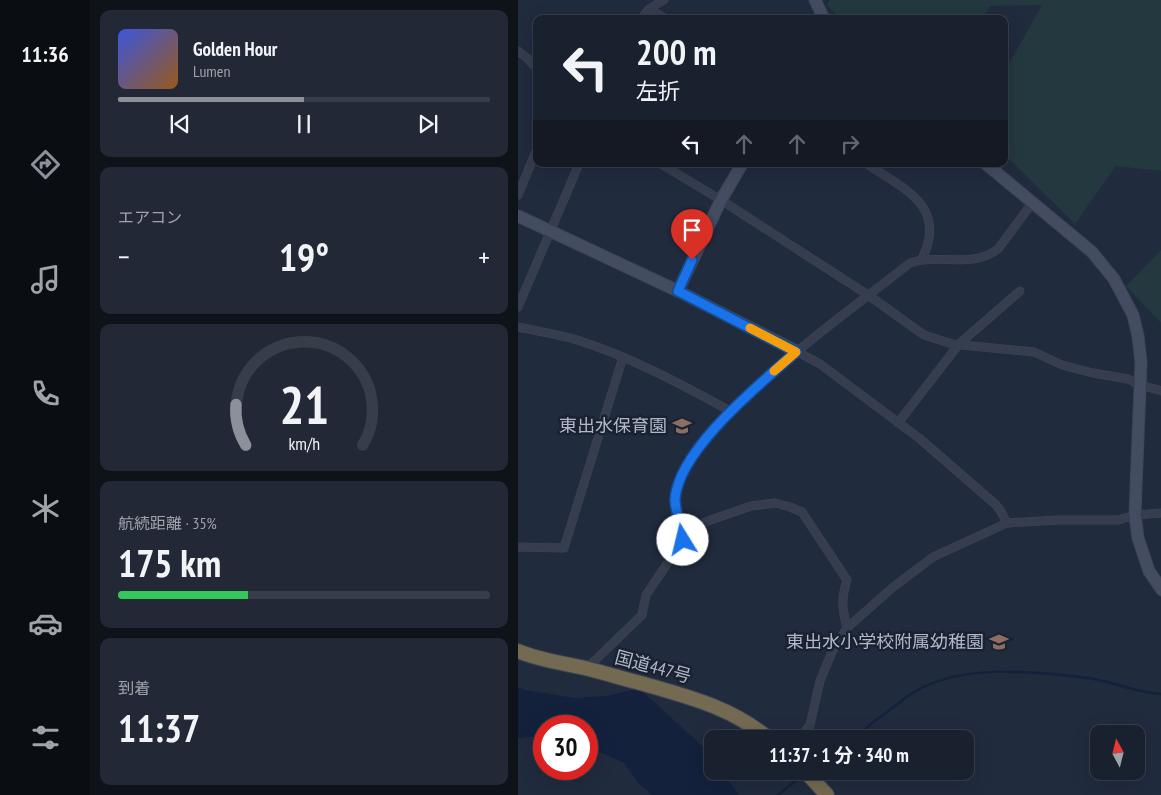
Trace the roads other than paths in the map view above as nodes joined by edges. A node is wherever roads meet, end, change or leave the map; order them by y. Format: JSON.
{"nodes":[{"id":1,"x":664,"y":0,"type":"edge"},
{"id":2,"x":814,"y":0,"type":"edge"},
{"id":3,"x":649,"y":9,"type":"junction"},
{"id":4,"x":644,"y":15,"type":"edge"},
{"id":5,"x":659,"y":15,"type":"edge"},
{"id":6,"x":822,"y":15,"type":"edge"},
{"id":7,"x":518,"y":51,"type":"edge"},
{"id":8,"x":533,"y":64,"type":"edge"},
{"id":9,"x":533,"y":159,"type":"edge"},
{"id":10,"x":578,"y":167,"type":"edge"},
{"id":11,"x":666,"y":167,"type":"edge"},
{"id":12,"x":740,"y":167,"type":"edge"},
{"id":13,"x":872,"y":167,"type":"edge"},
{"id":14,"x":990,"y":167,"type":"edge"},
{"id":15,"x":518,"y":195,"type":"edge"},
{"id":16,"x":721,"y":200,"type":"junction"},
{"id":17,"x":1033,"y":202,"type":"junction"},
{"id":18,"x":518,"y":216,"type":"edge"},
{"id":19,"x":551,"y":230,"type":"junction"},
{"id":20,"x":922,"y":259,"type":"junction"},
{"id":21,"x":678,"y":291,"type":"junction"},
{"id":22,"x":1020,"y":291,"type":"dead end"},
{"id":23,"x":868,"y":295,"type":"junction"},
{"id":24,"x":518,"y":307,"type":"edge"},
{"id":25,"x":518,"y":327,"type":"edge"},
{"id":26,"x":959,"y":344,"type":"junction"},
{"id":27,"x":796,"y":352,"type":"junction"},
{"id":28,"x":623,"y":357,"type":"junction"},
{"id":29,"x":1140,"y":385,"type":"junction"},
{"id":30,"x":1162,"y":391,"type":"edge"},
{"id":31,"x":730,"y":411,"type":"junction"},
{"id":32,"x":898,"y":422,"type":"junction"},
{"id":33,"x":1162,"y":513,"type":"edge"},
{"id":34,"x":1135,"y":515,"type":"junction"},
{"id":35,"x":1007,"y":523,"type":"junction"},
{"id":36,"x":682,"y":530,"type":"junction"},
{"id":37,"x":518,"y":547,"type":"edge"},
{"id":38,"x":1162,"y":590,"type":"edge"},
{"id":39,"x":847,"y":628,"type":"junction"},
{"id":40,"x":518,"y":651,"type":"edge"},
{"id":41,"x":586,"y":668,"type":"junction"},
{"id":42,"x":759,"y":730,"type":"edge"},
{"id":43,"x":806,"y":730,"type":"edge"},
{"id":44,"x":813,"y":780,"type":"edge"},
{"id":45,"x":827,"y":795,"type":"edge"}],
"edges":[{"from":1,"to":3,"type":"street"},
{"from":2,"to":6,"type":"street"},
{"from":3,"to":4,"type":"street"},
{"from":3,"to":5,"type":"street"},
{"from":7,"to":8,"type":"street"},
{"from":9,"to":15,"type":"street"},
{"from":10,"to":19,"type":"street"},
{"from":11,"to":16,"type":"street"},
{"from":12,"to":16,"type":"street"},
{"from":13,"to":20,"type":"street"},
{"from":14,"to":17,"type":"street"},
{"from":16,"to":21,"type":"street"},
{"from":16,"to":23,"type":"street"},
{"from":17,"to":20,"type":"street"},
{"from":17,"to":29,"type":"street"},
{"from":18,"to":19,"type":"street"},
{"from":19,"to":21,"type":"street"},
{"from":19,"to":24,"type":"street"},
{"from":20,"to":23,"type":"street"},
{"from":21,"to":27,"type":"street"},
{"from":22,"to":26,"type":"street"},
{"from":23,"to":26,"type":"street"},
{"from":23,"to":27,"type":"street"},
{"from":25,"to":28,"type":"street"},
{"from":26,"to":29,"type":"street"},
{"from":26,"to":32,"type":"street"},
{"from":27,"to":31,"type":"street"},
{"from":27,"to":32,"type":"street"},
{"from":28,"to":31,"type":"street"},
{"from":28,"to":37,"type":"street"},
{"from":29,"to":30,"type":"street"},
{"from":29,"to":34,"type":"street"},
{"from":31,"to":36,"type":"street"},
{"from":32,"to":35,"type":"street"},
{"from":33,"to":34,"type":"street"},
{"from":34,"to":35,"type":"street"},
{"from":34,"to":38,"type":"street"},
{"from":35,"to":39,"type":"street"},
{"from":36,"to":39,"type":"street"},
{"from":36,"to":41,"type":"street"},
{"from":39,"to":43,"type":"street"},
{"from":40,"to":41,"type":"highway","name":"国道447号"},
{"from":41,"to":42,"type":"highway","name":"国道447号"},
{"from":44,"to":45,"type":"highway"}]}
